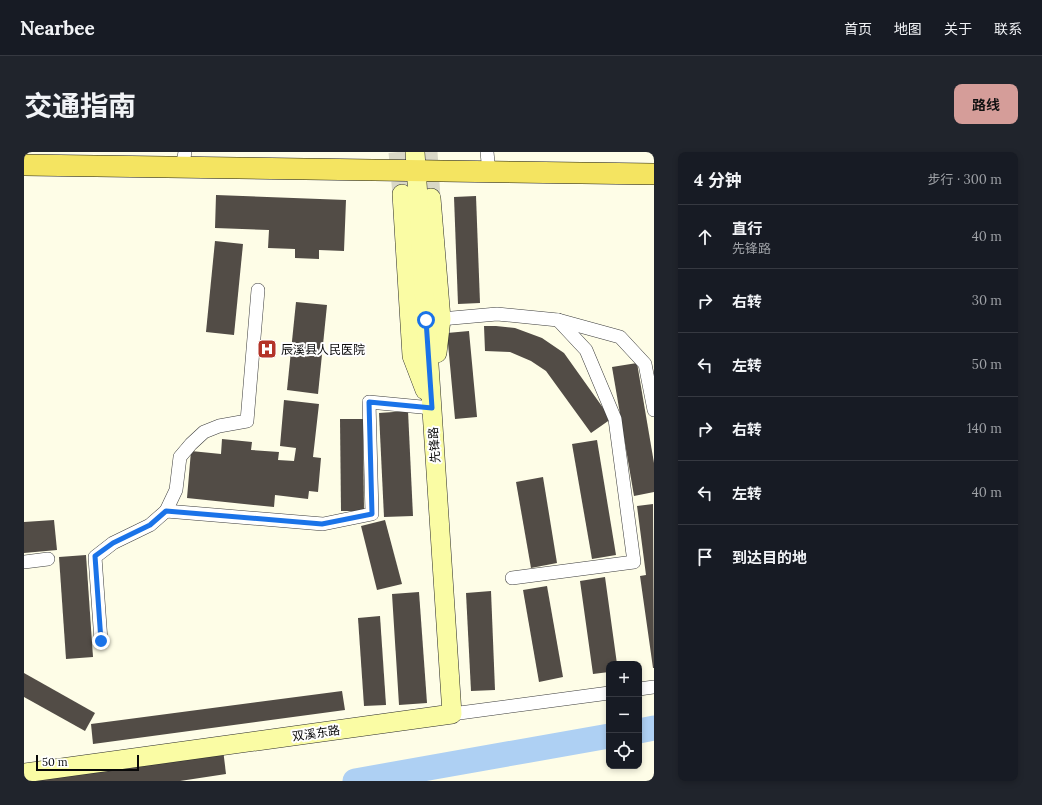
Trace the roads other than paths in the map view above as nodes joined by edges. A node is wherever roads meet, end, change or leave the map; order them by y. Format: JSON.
{"nodes":[{"id":1,"x":184,"y":160,"type":"edge"},
{"id":2,"x":416,"y":161,"type":"edge"},
{"id":3,"x":488,"y":162,"type":"edge"},
{"id":4,"x":24,"y":165,"type":"edge"},
{"id":5,"x":654,"y":174,"type":"edge"},
{"id":6,"x":402,"y":194,"type":"tunnel mouth"},
{"id":7,"x":431,"y":198,"type":"tunnel mouth"},
{"id":8,"x":258,"y":290,"type":"dead end"},
{"id":9,"x":441,"y":319,"type":"junction"},
{"id":10,"x":558,"y":320,"type":"junction"},
{"id":11,"x":432,"y":408,"type":"junction"},
{"id":12,"x":654,"y":410,"type":"edge"},
{"id":13,"x":166,"y":511,"type":"junction"},
{"id":14,"x":48,"y":559,"type":"dead end"},
{"id":15,"x":24,"y":562,"type":"edge"},
{"id":16,"x":512,"y":578,"type":"dead end"},
{"id":17,"x":101,"y":641,"type":"dead end"},
{"id":18,"x":654,"y":687,"type":"edge"},
{"id":19,"x":642,"y":689,"type":"edge"},
{"id":20,"x":606,"y":693,"type":"edge"},
{"id":21,"x":452,"y":714,"type":"junction"},
{"id":22,"x":24,"y":773,"type":"edge"}],
"edges":[{"from":1,"to":2,"type":"main road"},
{"from":1,"to":4,"type":"main road"},
{"from":2,"to":3,"type":"main road"},
{"from":2,"to":11,"type":"main road","name":"先锋路"},
{"from":3,"to":5,"type":"main road"},
{"from":6,"to":11,"type":"main road"},
{"from":7,"to":9,"type":"main road"},
{"from":8,"to":13,"type":"street"},
{"from":9,"to":10,"type":"street"},
{"from":9,"to":11,"type":"main road"},
{"from":10,"to":12,"type":"street"},
{"from":10,"to":16,"type":"street"},
{"from":11,"to":13,"type":"street"},
{"from":11,"to":21,"type":"main road","name":"先锋路"},
{"from":13,"to":17,"type":"street"},
{"from":14,"to":15,"type":"street"},
{"from":18,"to":19,"type":"street"},
{"from":20,"to":21,"type":"street","name":"双溪东路"},
{"from":21,"to":22,"type":"main road","name":"双溪东路"}]}
